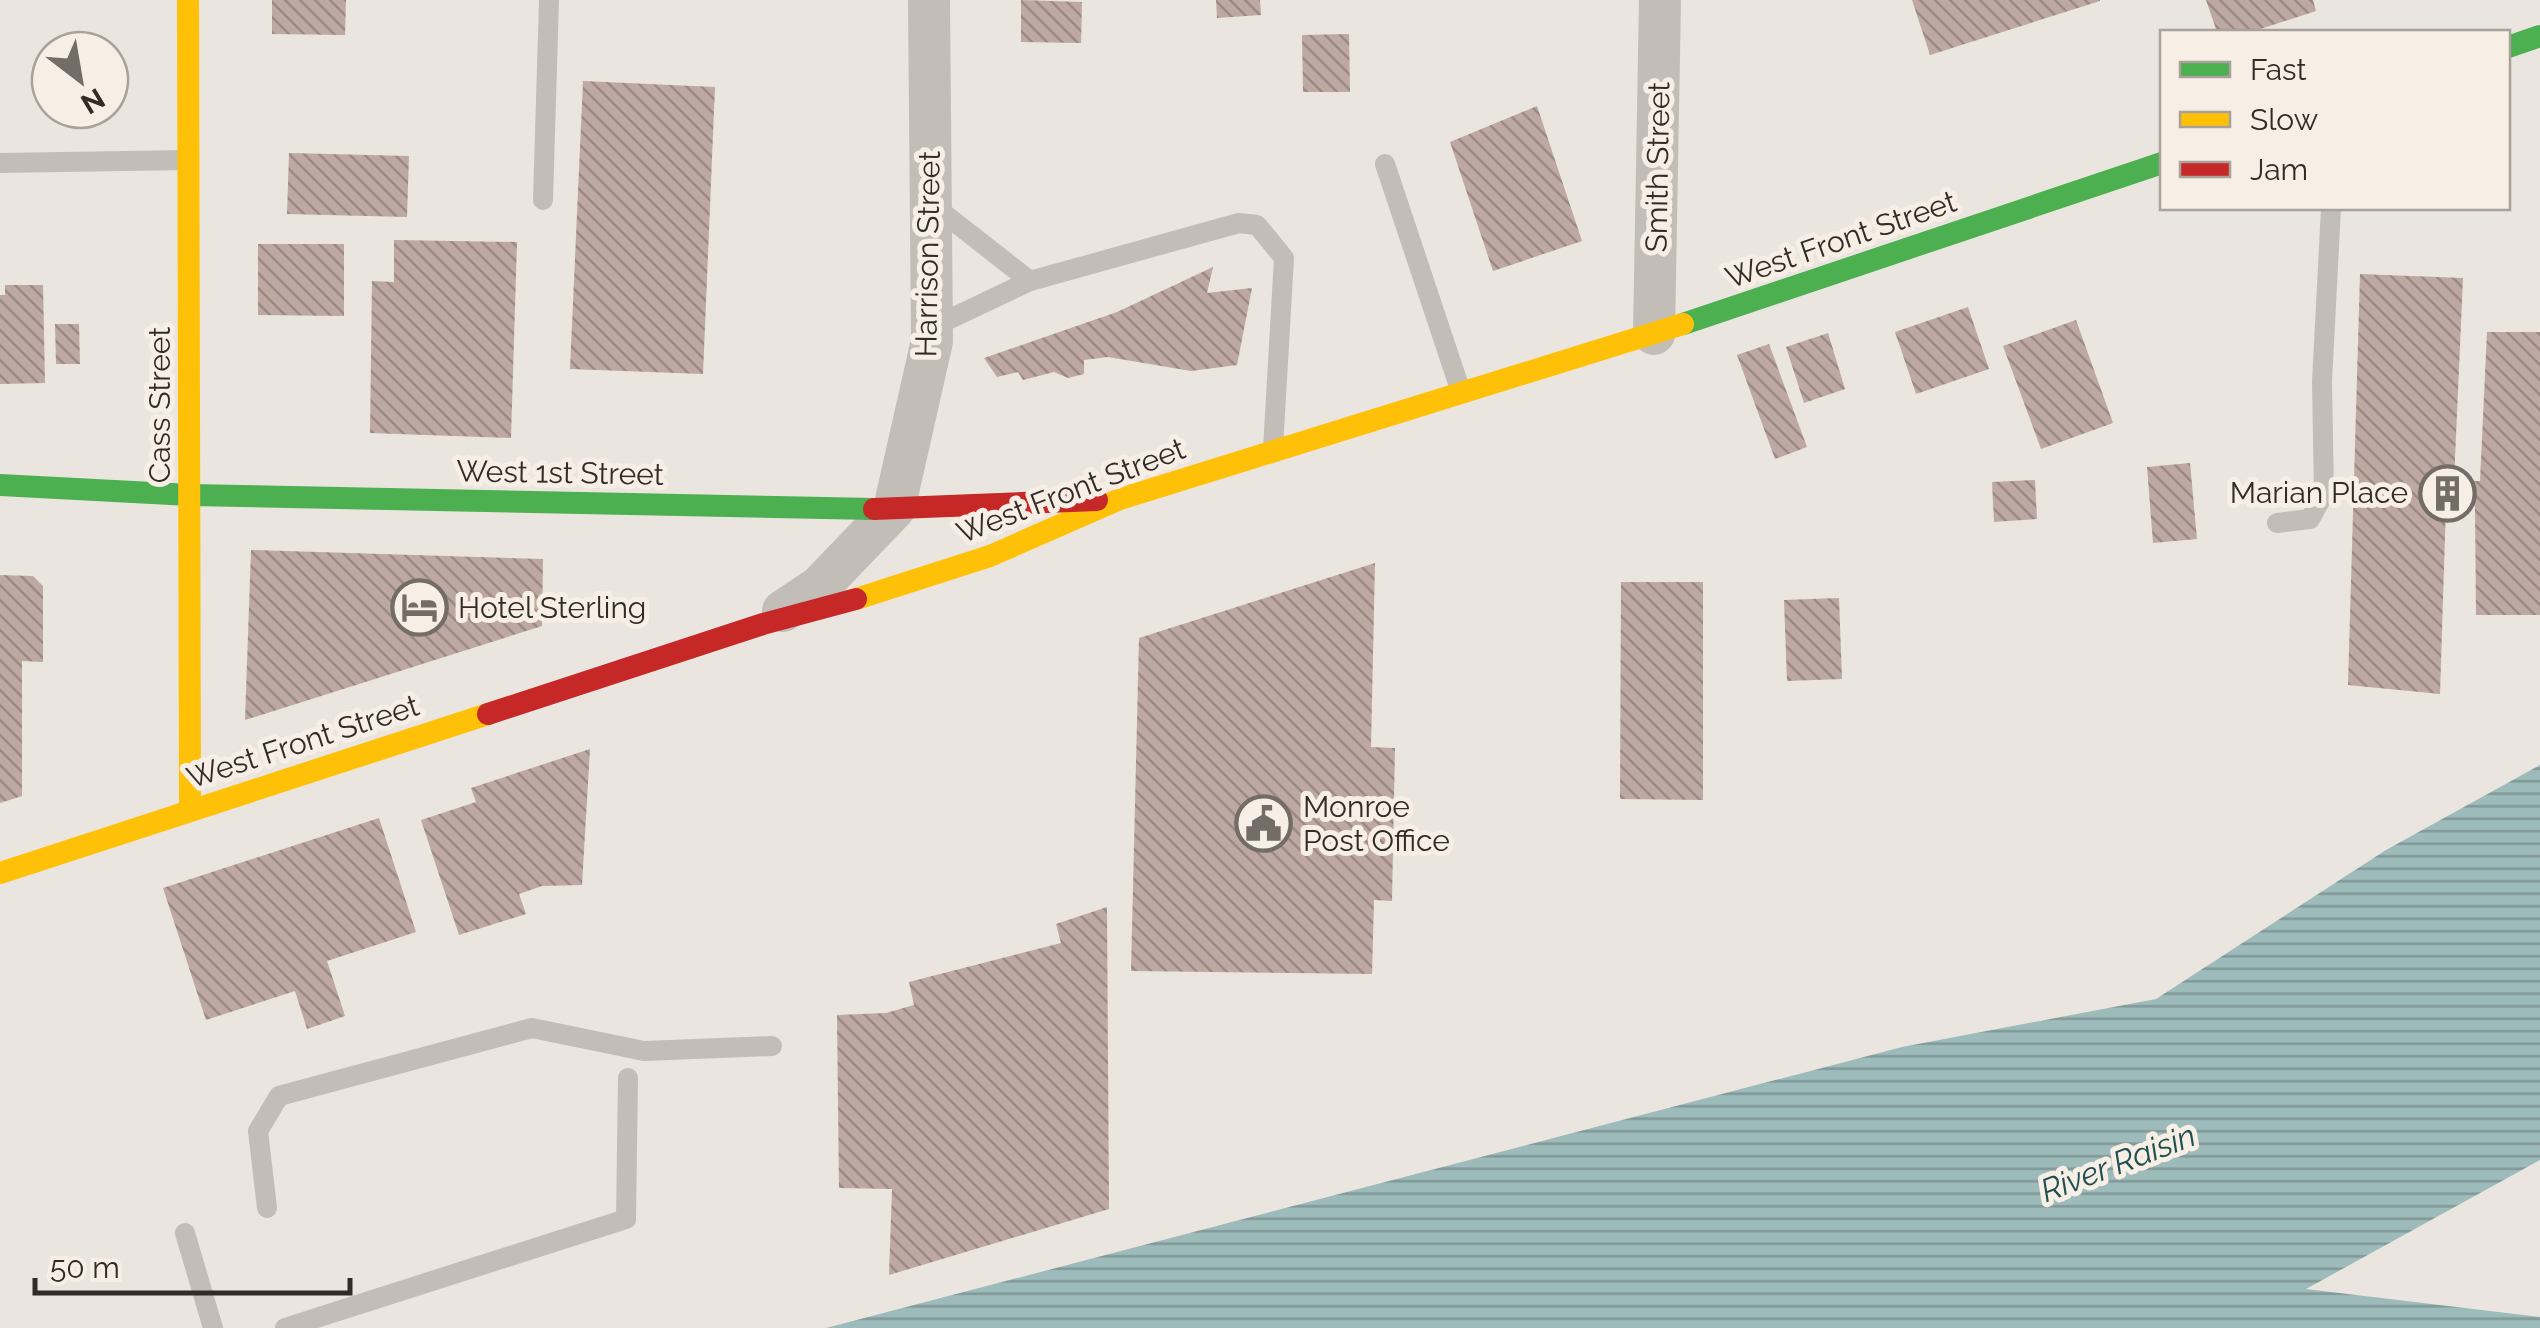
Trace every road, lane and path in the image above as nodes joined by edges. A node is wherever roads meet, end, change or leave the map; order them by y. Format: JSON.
{"nodes":[{"id":1,"x":188,"y":0,"type":"edge"},
{"id":2,"x":550,"y":0,"type":"edge"},
{"id":3,"x":929,"y":0,"type":"edge"},
{"id":4,"x":1660,"y":0,"type":"edge"},
{"id":5,"x":2540,"y":36,"type":"edge"},
{"id":6,"x":2510,"y":46,"type":"edge"},
{"id":7,"x":189,"y":160,"type":"junction"},
{"id":8,"x":0,"y":163,"type":"edge"},
{"id":9,"x":1385,"y":164,"type":"dead end"},
{"id":10,"x":2160,"y":165,"type":"edge"},
{"id":11,"x":543,"y":200,"type":"dead end"},
{"id":12,"x":931,"y":202,"type":"junction"},
{"id":13,"x":2331,"y":210,"type":"edge"},
{"id":14,"x":1030,"y":281,"type":"junction"},
{"id":15,"x":932,"y":327,"type":"junction"},
{"id":16,"x":1654,"y":334,"type":"junction"},
{"id":17,"x":1462,"y":394,"type":"junction"},
{"id":18,"x":1272,"y":451,"type":"junction"},
{"id":19,"x":0,"y":485,"type":"edge"},
{"id":20,"x":190,"y":495,"type":"junction"},
{"id":21,"x":1120,"y":499,"type":"junction"},
{"id":22,"x":894,"y":509,"type":"junction"},
{"id":23,"x":2277,"y":523,"type":"dead end"},
{"id":24,"x":763,"y":624,"type":"junction"},
{"id":25,"x":190,"y":810,"type":"junction"},
{"id":26,"x":0,"y":873,"type":"edge"},
{"id":27,"x":772,"y":1046,"type":"dead end"},
{"id":28,"x":628,"y":1078,"type":"dead end"},
{"id":29,"x":268,"y":1208,"type":"dead end"},
{"id":30,"x":185,"y":1233,"type":"dead end"},
{"id":31,"x":212,"y":1328,"type":"edge"},
{"id":32,"x":286,"y":1328,"type":"edge"}],
"edges":[{"from":1,"to":7,"type":"street","name":"Cass Street"},
{"from":2,"to":11,"type":"lane"},
{"from":3,"to":12,"type":"street","name":"Harrison Street"},
{"from":4,"to":16,"type":"street","name":"Smith Street"},
{"from":5,"to":6,"type":"street"},
{"from":7,"to":8,"type":"lane"},
{"from":7,"to":20,"type":"street","name":"Cass Street"},
{"from":9,"to":17,"type":"lane"},
{"from":10,"to":16,"type":"street","name":"West Front Street"},
{"from":12,"to":14,"type":"lane"},
{"from":12,"to":15,"type":"street","name":"Harrison Street"},
{"from":13,"to":23,"type":"lane"},
{"from":14,"to":15,"type":"lane"},
{"from":14,"to":18,"type":"lane"},
{"from":15,"to":22,"type":"street","name":"Harrison Street"},
{"from":16,"to":17,"type":"street","name":"West Front Street"},
{"from":17,"to":18,"type":"street","name":"West Front Street"},
{"from":18,"to":21,"type":"street","name":"West Front Street"},
{"from":19,"to":20,"type":"street","name":"West 1st Street"},
{"from":20,"to":22,"type":"street","name":"West 1st Street"},
{"from":20,"to":25,"type":"street","name":"Cass Street"},
{"from":21,"to":22,"type":"street","name":"West 1st Street"},
{"from":21,"to":24,"type":"street","name":"West Front Street"},
{"from":22,"to":24,"type":"street"},
{"from":24,"to":25,"type":"street","name":"West Front Street"},
{"from":25,"to":26,"type":"street","name":"West Front Street"},
{"from":27,"to":29,"type":"lane"},
{"from":28,"to":32,"type":"lane"},
{"from":30,"to":31,"type":"lane"}]}
